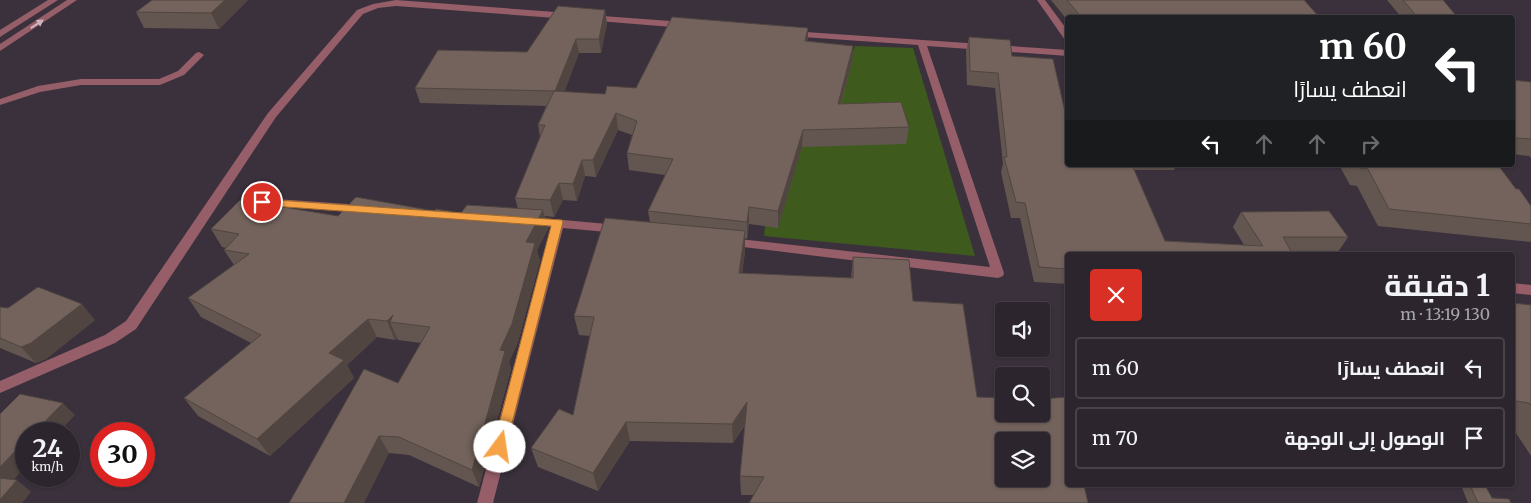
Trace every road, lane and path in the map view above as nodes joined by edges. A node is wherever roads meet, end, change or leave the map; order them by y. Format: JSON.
{"nodes":[{"id":1,"x":54,"y":0,"type":"edge"},
{"id":2,"x":73,"y":0,"type":"edge"},
{"id":3,"x":1040,"y":0,"type":"edge"},
{"id":4,"x":694,"y":26,"type":"edge"},
{"id":5,"x":783,"y":33,"type":"edge"},
{"id":6,"x":0,"y":34,"type":"edge"},
{"id":7,"x":1065,"y":34,"type":"edge"},
{"id":8,"x":922,"y":44,"type":"junction"},
{"id":9,"x":0,"y":48,"type":"edge"},
{"id":10,"x":1065,"y":53,"type":"edge"},
{"id":11,"x":199,"y":55,"type":"dead end"},
{"id":12,"x":0,"y":102,"type":"edge"},
{"id":13,"x":262,"y":202,"type":"edge"},
{"id":14,"x":370,"y":210,"type":"edge"},
{"id":15,"x":518,"y":220,"type":"edge"},
{"id":16,"x":558,"y":222,"type":"junction"},
{"id":17,"x":626,"y":230,"type":"edge"},
{"id":18,"x":714,"y":240,"type":"edge"},
{"id":19,"x":1515,"y":288,"type":"edge"},
{"id":20,"x":1531,"y":290,"type":"edge"},
{"id":21,"x":0,"y":387,"type":"edge"},
{"id":22,"x":485,"y":503,"type":"edge"}],
"edges":[{"from":1,"to":6,"type":"street"},
{"from":9,"to":2,"type":"street","one_way":true},
{"from":3,"to":7,"type":"street"},
{"from":4,"to":21,"type":"street"},
{"from":5,"to":8,"type":"street"},
{"from":8,"to":10,"type":"street"},
{"from":8,"to":18,"type":"street"},
{"from":11,"to":12,"type":"street"},
{"from":13,"to":14,"type":"street"},
{"from":15,"to":16,"type":"street"},
{"from":16,"to":17,"type":"street"},
{"from":16,"to":22,"type":"street"},
{"from":19,"to":20,"type":"street"}]}
